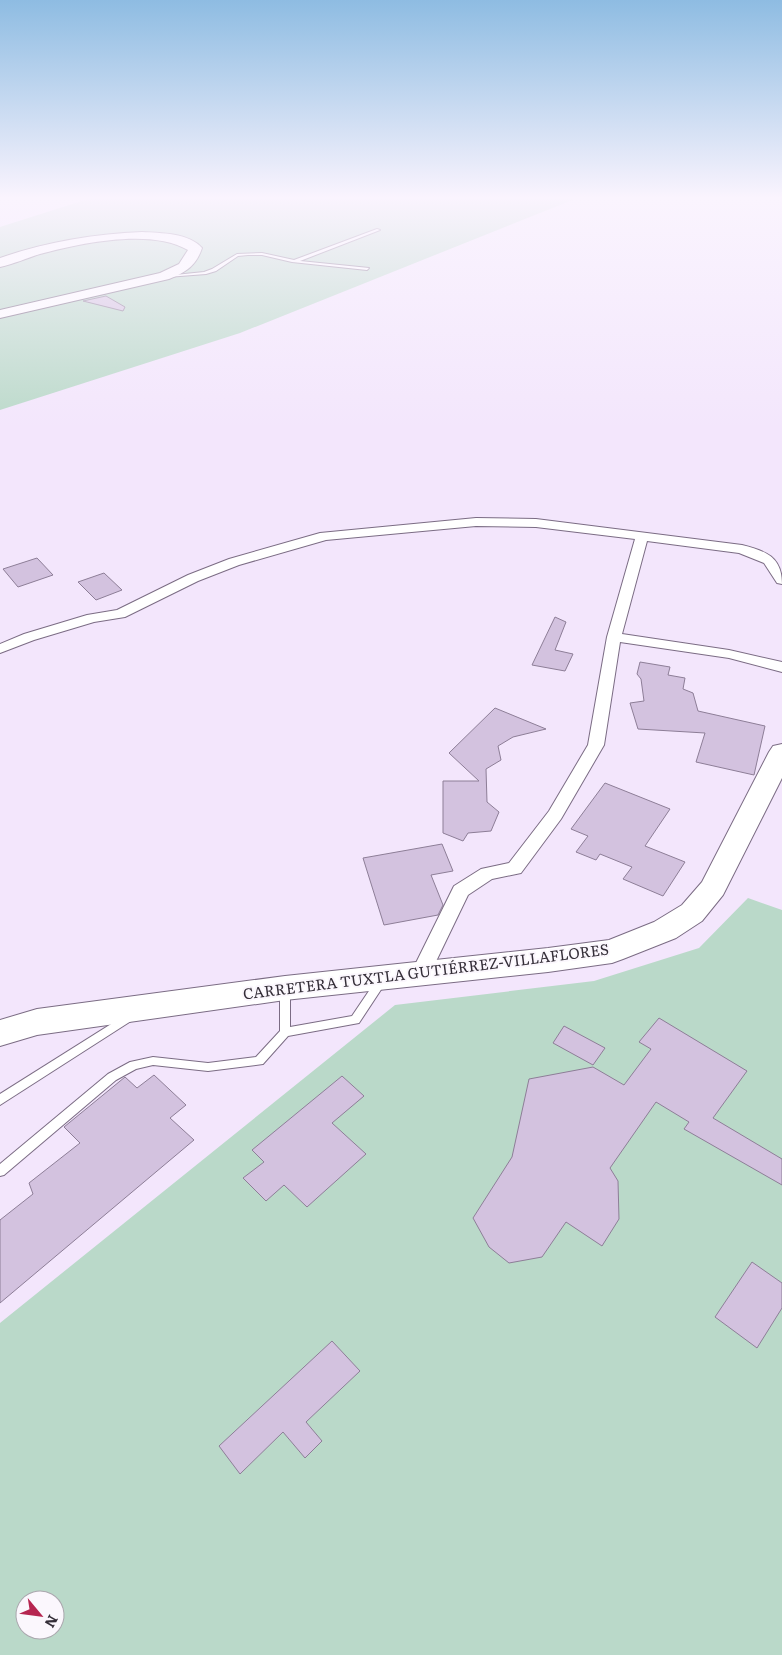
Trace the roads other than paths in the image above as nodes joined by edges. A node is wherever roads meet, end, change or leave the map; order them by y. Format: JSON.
{"nodes":[{"id":1,"x":163,"y":276,"type":"edge"},
{"id":2,"x":0,"y":314,"type":"edge"},
{"id":3,"x":642,"y":537,"type":"junction"},
{"id":4,"x":782,"y":580,"type":"edge"},
{"id":5,"x":614,"y":637,"type":"junction"},
{"id":6,"x":0,"y":649,"type":"edge"},
{"id":7,"x":782,"y":667,"type":"edge"},
{"id":8,"x":782,"y":752,"type":"edge"},
{"id":9,"x":421,"y":973,"type":"junction"},
{"id":10,"x":384,"y":977,"type":"junction"},
{"id":11,"x":285,"y":988,"type":"junction"},
{"id":12,"x":144,"y":1007,"type":"junction"},
{"id":13,"x":285,"y":1032,"type":"junction"},
{"id":14,"x":0,"y":1033,"type":"edge"},
{"id":15,"x":0,"y":1100,"type":"edge"},
{"id":16,"x":0,"y":1171,"type":"edge"}],
"edges":[{"from":1,"to":2,"type":"main road"},
{"from":3,"to":4,"type":"street"},
{"from":3,"to":5,"type":"street"},
{"from":3,"to":6,"type":"street"},
{"from":5,"to":7,"type":"street"},
{"from":5,"to":9,"type":"street"},
{"from":8,"to":9,"type":"main road","name":"CARRETERA TUXTLA GUTIÉRREZ-VILLAFLORES"},
{"from":9,"to":10,"type":"main road","name":"CARRETERA TUXTLA GUTIÉRREZ-VILLAFLORES"},
{"from":10,"to":11,"type":"main road","name":"CARRETERA TUXTLA GUTIÉRREZ-VILLAFLORES"},
{"from":10,"to":13,"type":"lane"},
{"from":11,"to":12,"type":"main road","name":"CARRETERA TUXTLA GUTIÉRREZ-VILLAFLORES"},
{"from":11,"to":13,"type":"lane"},
{"from":12,"to":14,"type":"main road","name":"CARRETERA TUXTLA GUTIÉRREZ-VILLAFLORES"},
{"from":12,"to":15,"type":"lane"},
{"from":13,"to":16,"type":"lane"}]}
